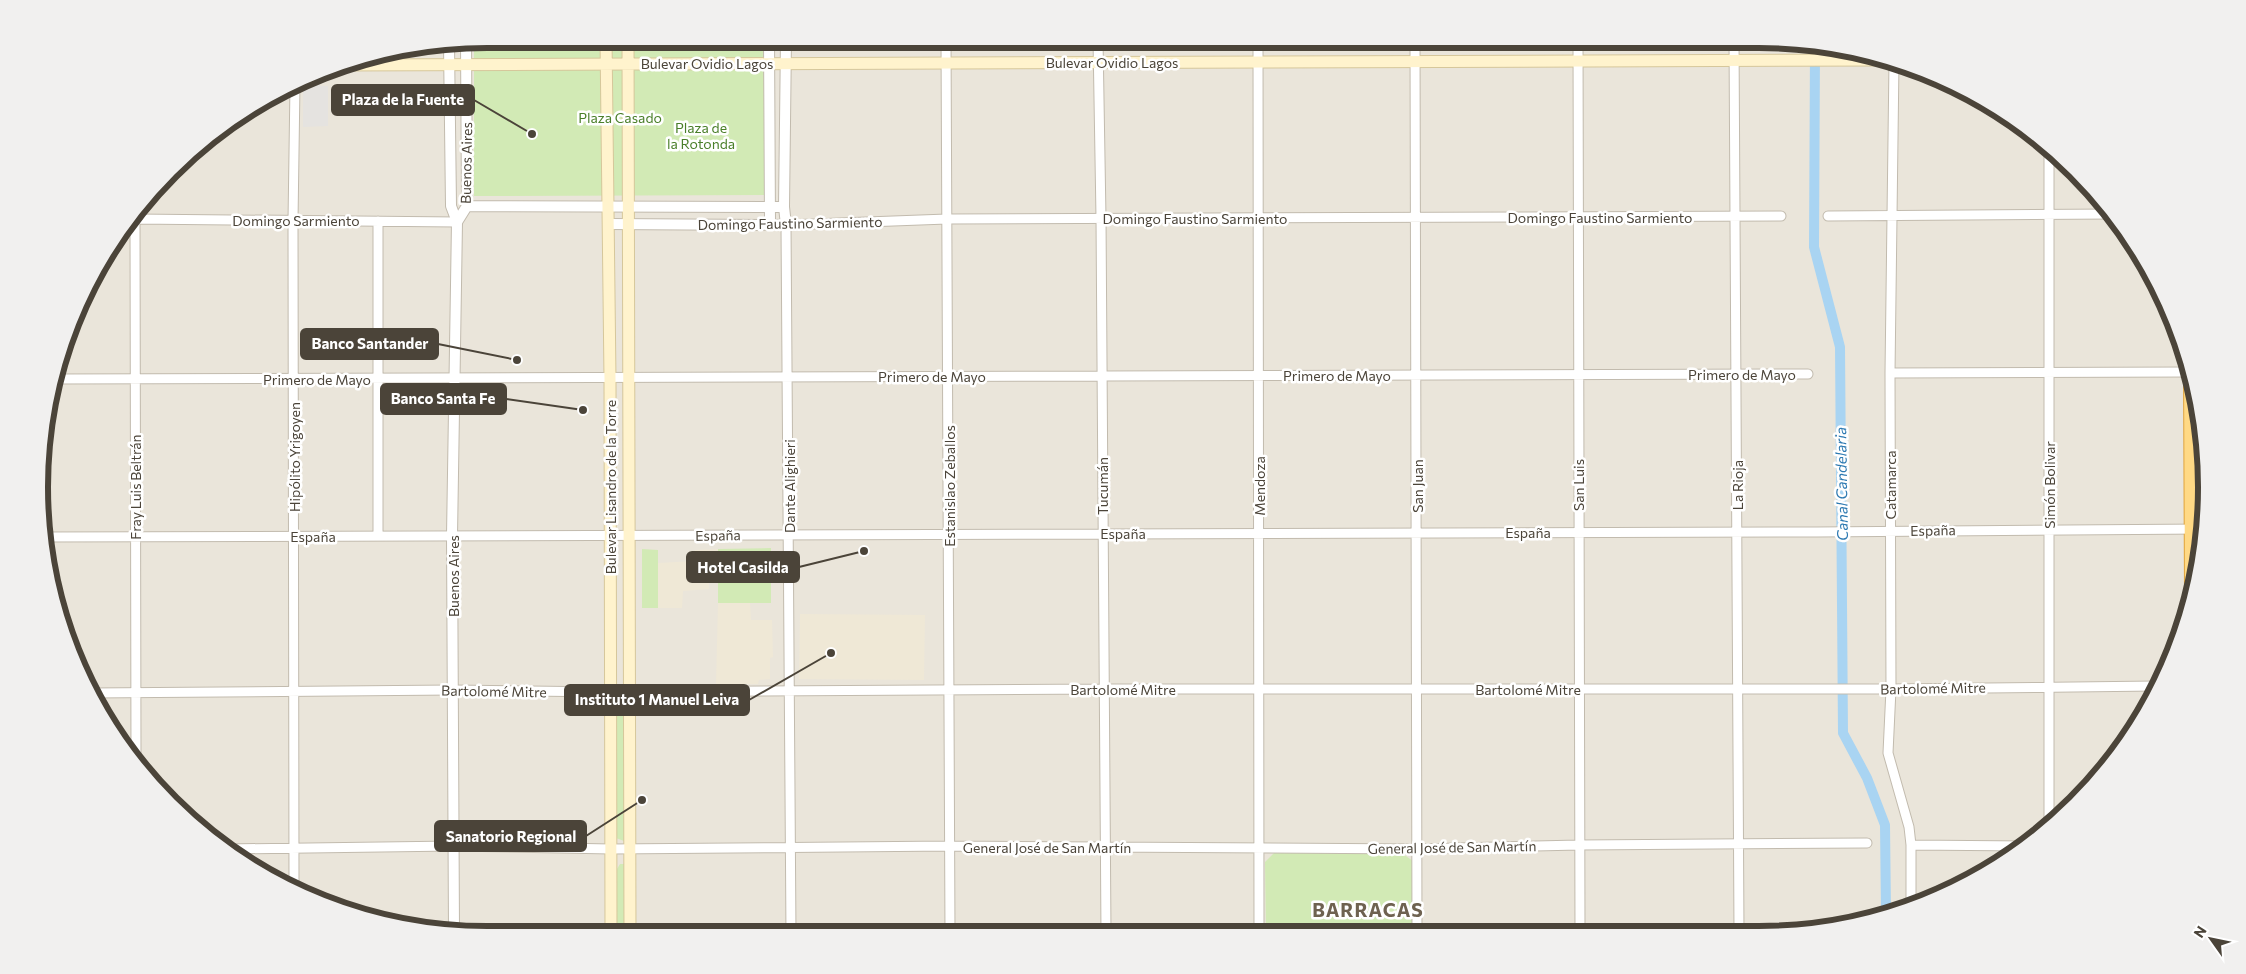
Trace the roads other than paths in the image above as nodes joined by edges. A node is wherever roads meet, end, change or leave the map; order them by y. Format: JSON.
{"nodes":[{"id":1,"x":466,"y":48,"type":"edge"},
{"id":2,"x":606,"y":48,"type":"edge"},
{"id":3,"x":628,"y":48,"type":"edge"},
{"id":4,"x":770,"y":48,"type":"edge"},
{"id":5,"x":786,"y":48,"type":"edge"},
{"id":6,"x":946,"y":48,"type":"edge"},
{"id":7,"x":1098,"y":48,"type":"edge"},
{"id":8,"x":1258,"y":48,"type":"edge"},
{"id":9,"x":1415,"y":48,"type":"edge"},
{"id":10,"x":1578,"y":48,"type":"edge"},
{"id":11,"x":1734,"y":48,"type":"edge"},
{"id":12,"x":449,"y":49,"type":"edge"},
{"id":13,"x":1578,"y":60,"type":"junction"},
{"id":14,"x":1734,"y":60,"type":"junction"},
{"id":15,"x":1864,"y":60,"type":"edge"},
{"id":16,"x":1415,"y":61,"type":"junction"},
{"id":17,"x":1098,"y":62,"type":"junction"},
{"id":18,"x":1258,"y":62,"type":"junction"},
{"id":19,"x":785,"y":63,"type":"junction"},
{"id":20,"x":946,"y":63,"type":"junction"},
{"id":21,"x":450,"y":64,"type":"junction"},
{"id":22,"x":466,"y":64,"type":"junction"},
{"id":23,"x":606,"y":64,"type":"junction"},
{"id":24,"x":628,"y":64,"type":"junction"},
{"id":25,"x":769,"y":64,"type":"junction"},
{"id":26,"x":365,"y":65,"type":"edge"},
{"id":27,"x":1894,"y":69,"type":"edge"},
{"id":28,"x":295,"y":92,"type":"edge"},
{"id":29,"x":2049,"y":157,"type":"edge"},
{"id":30,"x":467,"y":206,"type":"junction"},
{"id":31,"x":629,"y":206,"type":"junction"},
{"id":32,"x":609,"y":207,"type":"junction"},
{"id":33,"x":770,"y":207,"type":"junction"},
{"id":34,"x":784,"y":207,"type":"junction"},
{"id":35,"x":2048,"y":214,"type":"junction"},
{"id":36,"x":2104,"y":214,"type":"edge"},
{"id":37,"x":1892,"y":215,"type":"junction"},
{"id":38,"x":1735,"y":216,"type":"junction"},
{"id":39,"x":1781,"y":216,"type":"dead end"},
{"id":40,"x":1828,"y":216,"type":"dead end"},
{"id":41,"x":1577,"y":217,"type":"junction"},
{"id":42,"x":1101,"y":218,"type":"junction"},
{"id":43,"x":1258,"y":218,"type":"junction"},
{"id":44,"x":1415,"y":218,"type":"junction"},
{"id":45,"x":138,"y":219,"type":"edge"},
{"id":46,"x":947,"y":219,"type":"junction"},
{"id":47,"x":293,"y":221,"type":"junction"},
{"id":48,"x":378,"y":221,"type":"junction"},
{"id":49,"x":457,"y":222,"type":"junction"},
{"id":50,"x":135,"y":224,"type":"edge"},
{"id":51,"x":609,"y":224,"type":"junction"},
{"id":52,"x":628,"y":224,"type":"junction"},
{"id":53,"x":770,"y":224,"type":"junction"},
{"id":54,"x":786,"y":225,"type":"junction"},
{"id":55,"x":2183,"y":370,"type":"edge"},
{"id":56,"x":2049,"y":372,"type":"junction"},
{"id":57,"x":1890,"y":373,"type":"junction"},
{"id":58,"x":1578,"y":374,"type":"junction"},
{"id":59,"x":1736,"y":374,"type":"junction"},
{"id":60,"x":1808,"y":374,"type":"dead end"},
{"id":61,"x":1102,"y":375,"type":"junction"},
{"id":62,"x":1259,"y":375,"type":"junction"},
{"id":63,"x":1416,"y":375,"type":"junction"},
{"id":64,"x":789,"y":376,"type":"junction"},
{"id":65,"x":948,"y":376,"type":"junction"},
{"id":66,"x":294,"y":378,"type":"junction"},
{"id":67,"x":628,"y":378,"type":"junction"},
{"id":68,"x":61,"y":379,"type":"edge"},
{"id":69,"x":135,"y":379,"type":"junction"},
{"id":70,"x":376,"y":379,"type":"junction"},
{"id":71,"x":454,"y":379,"type":"junction"},
{"id":72,"x":610,"y":379,"type":"junction"},
{"id":73,"x":2193,"y":419,"type":"edge"},
{"id":74,"x":2198,"y":520,"type":"edge"},
{"id":75,"x":2049,"y":529,"type":"junction"},
{"id":76,"x":2197,"y":529,"type":"edge"},
{"id":77,"x":1890,"y":531,"type":"junction"},
{"id":78,"x":1417,"y":532,"type":"junction"},
{"id":79,"x":1578,"y":532,"type":"junction"},
{"id":80,"x":1737,"y":532,"type":"junction"},
{"id":81,"x":1103,"y":533,"type":"junction"},
{"id":82,"x":1260,"y":533,"type":"junction"},
{"id":83,"x":789,"y":534,"type":"junction"},
{"id":84,"x":949,"y":534,"type":"junction"},
{"id":85,"x":136,"y":536,"type":"junction"},
{"id":86,"x":294,"y":536,"type":"junction"},
{"id":87,"x":378,"y":536,"type":"junction"},
{"id":88,"x":452,"y":536,"type":"junction"},
{"id":89,"x":610,"y":536,"type":"junction"},
{"id":90,"x":629,"y":536,"type":"junction"},
{"id":91,"x":50,"y":537,"type":"edge"},
{"id":92,"x":2048,"y":686,"type":"junction"},
{"id":93,"x":2150,"y":686,"type":"edge"},
{"id":94,"x":1579,"y":688,"type":"junction"},
{"id":95,"x":1738,"y":688,"type":"junction"},
{"id":96,"x":1103,"y":689,"type":"junction"},
{"id":97,"x":1418,"y":689,"type":"junction"},
{"id":98,"x":1891,"y":689,"type":"junction"},
{"id":99,"x":453,"y":690,"type":"junction"},
{"id":100,"x":790,"y":690,"type":"junction"},
{"id":101,"x":949,"y":690,"type":"junction"},
{"id":102,"x":1260,"y":690,"type":"junction"},
{"id":103,"x":609,"y":692,"type":"junction"},
{"id":104,"x":630,"y":692,"type":"junction"},
{"id":105,"x":99,"y":693,"type":"edge"},
{"id":106,"x":136,"y":693,"type":"junction"},
{"id":107,"x":294,"y":693,"type":"junction"},
{"id":108,"x":136,"y":752,"type":"edge"},
{"id":109,"x":2049,"y":817,"type":"edge"},
{"id":110,"x":1867,"y":843,"type":"dead end"},
{"id":111,"x":1580,"y":844,"type":"junction"},
{"id":112,"x":1739,"y":844,"type":"junction"},
{"id":113,"x":1911,"y":845,"type":"junction"},
{"id":114,"x":454,"y":846,"type":"junction"},
{"id":115,"x":791,"y":846,"type":"junction"},
{"id":116,"x":950,"y":846,"type":"junction"},
{"id":117,"x":2012,"y":846,"type":"edge"},
{"id":118,"x":630,"y":848,"type":"junction"},
{"id":119,"x":1106,"y":848,"type":"junction"},
{"id":120,"x":1259,"y":848,"type":"junction"},
{"id":121,"x":238,"y":849,"type":"edge"},
{"id":122,"x":294,"y":849,"type":"junction"},
{"id":123,"x":611,"y":849,"type":"junction"},
{"id":124,"x":1417,"y":849,"type":"junction"},
{"id":125,"x":294,"y":881,"type":"edge"},
{"id":126,"x":1911,"y":899,"type":"edge"},
{"id":127,"x":454,"y":926,"type":"edge"},
{"id":128,"x":611,"y":926,"type":"edge"},
{"id":129,"x":630,"y":926,"type":"edge"},
{"id":130,"x":791,"y":926,"type":"edge"},
{"id":131,"x":950,"y":926,"type":"edge"},
{"id":132,"x":1106,"y":926,"type":"edge"},
{"id":133,"x":1259,"y":926,"type":"edge"},
{"id":134,"x":1417,"y":926,"type":"edge"},
{"id":135,"x":1580,"y":926,"type":"edge"},
{"id":136,"x":1739,"y":926,"type":"edge"}],
"edges":[{"from":1,"to":22,"type":"street","name":"Buenos Aires"},
{"from":2,"to":23,"type":"main road","name":"Bulevar Lisandro de la Torre"},
{"from":3,"to":24,"type":"main road","name":"Bulevar Lisandro de la Torre"},
{"from":4,"to":25,"type":"street"},
{"from":5,"to":19,"type":"street","name":"Dante Alighieri"},
{"from":6,"to":20,"type":"street","name":"Estanislao Zeballos"},
{"from":7,"to":17,"type":"street","name":"Tucumán"},
{"from":8,"to":18,"type":"street","name":"Mendoza"},
{"from":9,"to":16,"type":"street","name":"San Juan"},
{"from":10,"to":13,"type":"street","name":"San Luis"},
{"from":11,"to":14,"type":"street","name":"La Rioja"},
{"from":12,"to":21,"type":"street","name":"Buenos Aires"},
{"from":13,"to":14,"type":"main road","name":"Bulevar Ovidio Lagos"},
{"from":13,"to":16,"type":"main road","name":"Bulevar Ovidio Lagos"},
{"from":13,"to":41,"type":"street","name":"San Luis"},
{"from":14,"to":15,"type":"main road","name":"Bulevar Ovidio Lagos"},
{"from":14,"to":38,"type":"street","name":"La Rioja"},
{"from":16,"to":18,"type":"main road","name":"Bulevar Ovidio Lagos"},
{"from":16,"to":44,"type":"street","name":"San Juan"},
{"from":17,"to":18,"type":"main road","name":"Bulevar Ovidio Lagos"},
{"from":17,"to":20,"type":"main road","name":"Bulevar Ovidio Lagos"},
{"from":17,"to":42,"type":"street","name":"Tucumán"},
{"from":18,"to":43,"type":"street","name":"Mendoza"},
{"from":19,"to":20,"type":"main road","name":"Bulevar Ovidio Lagos"},
{"from":19,"to":25,"type":"main road","name":"Bulevar Ovidio Lagos"},
{"from":19,"to":34,"type":"street","name":"Dante Alighieri"},
{"from":20,"to":46,"type":"street","name":"Estanislao Zeballos"},
{"from":21,"to":22,"type":"main road","name":"Bulevar Ovidio Lagos"},
{"from":21,"to":26,"type":"main road","name":"Bulevar Ovidio Lagos"},
{"from":21,"to":49,"type":"street","name":"Buenos Aires"},
{"from":22,"to":23,"type":"main road","name":"Bulevar Ovidio Lagos"},
{"from":22,"to":30,"type":"street","name":"Buenos Aires"},
{"from":23,"to":24,"type":"main road","name":"Bulevar Ovidio Lagos"},
{"from":23,"to":32,"type":"main road","name":"Bulevar Lisandro de la Torre"},
{"from":24,"to":25,"type":"main road","name":"Bulevar Ovidio Lagos"},
{"from":24,"to":31,"type":"main road","name":"Bulevar Lisandro de la Torre"},
{"from":25,"to":33,"type":"street"},
{"from":27,"to":37,"type":"street","name":"Catamarca"},
{"from":28,"to":47,"type":"street","name":"Hipólito Yrigoyen"},
{"from":29,"to":35,"type":"street","name":"Simón Bolivar"},
{"from":30,"to":32,"type":"street","name":"Domingo Faustino Sarmiento"},
{"from":30,"to":49,"type":"street","name":"Buenos Aires"},
{"from":31,"to":32,"type":"street","name":"Domingo Faustino Sarmiento"},
{"from":31,"to":33,"type":"street","name":"Domingo Faustino Sarmiento"},
{"from":31,"to":52,"type":"main road","name":"Bulevar Lisandro de la Torre"},
{"from":32,"to":51,"type":"main road","name":"Bulevar Lisandro de la Torre"},
{"from":33,"to":34,"type":"street","name":"Domingo Faustino Sarmiento"},
{"from":33,"to":53,"type":"street"},
{"from":34,"to":54,"type":"street","name":"Dante Alighieri"},
{"from":35,"to":36,"type":"street"},
{"from":35,"to":37,"type":"street"},
{"from":35,"to":56,"type":"street","name":"Simón Bolivar"},
{"from":37,"to":40,"type":"street"},
{"from":37,"to":57,"type":"street","name":"Catamarca"},
{"from":38,"to":39,"type":"street","name":"Domingo Faustino Sarmiento"},
{"from":38,"to":41,"type":"street","name":"Domingo Faustino Sarmiento"},
{"from":38,"to":59,"type":"street","name":"La Rioja"},
{"from":41,"to":44,"type":"street","name":"Domingo Faustino Sarmiento"},
{"from":41,"to":58,"type":"street","name":"San Luis"},
{"from":42,"to":43,"type":"street","name":"Domingo Faustino Sarmiento"},
{"from":42,"to":46,"type":"street","name":"Domingo Faustino Sarmiento"},
{"from":42,"to":61,"type":"street","name":"Tucumán"},
{"from":43,"to":44,"type":"street","name":"Domingo Faustino Sarmiento"},
{"from":43,"to":62,"type":"street","name":"Mendoza"},
{"from":44,"to":63,"type":"street","name":"San Juan"},
{"from":45,"to":47,"type":"street","name":"Domingo Sarmiento"},
{"from":46,"to":54,"type":"street","name":"Domingo Faustino Sarmiento"},
{"from":46,"to":65,"type":"street","name":"Estanislao Zeballos"},
{"from":47,"to":48,"type":"street","name":"Domingo Sarmiento"},
{"from":47,"to":66,"type":"street","name":"Hipólito Yrigoyen"},
{"from":48,"to":49,"type":"street","name":"Domingo Sarmiento"},
{"from":48,"to":70,"type":"street"},
{"from":49,"to":71,"type":"street","name":"Buenos Aires"},
{"from":50,"to":69,"type":"street","name":"Fray Luis Beltrán"},
{"from":51,"to":52,"type":"street","name":"Domingo Faustino Sarmiento"},
{"from":51,"to":72,"type":"main road","name":"Bulevar Lisandro de la Torre"},
{"from":52,"to":53,"type":"street","name":"Domingo Faustino Sarmiento"},
{"from":52,"to":67,"type":"main road","name":"Bulevar Lisandro de la Torre"},
{"from":53,"to":54,"type":"street","name":"Domingo Faustino Sarmiento"},
{"from":54,"to":64,"type":"street","name":"Dante Alighieri"},
{"from":55,"to":56,"type":"street"},
{"from":56,"to":57,"type":"street"},
{"from":56,"to":75,"type":"street","name":"Simón Bolivar"},
{"from":57,"to":77,"type":"street","name":"Catamarca"},
{"from":58,"to":59,"type":"street","name":"Primero de Mayo"},
{"from":58,"to":63,"type":"street","name":"Primero de Mayo"},
{"from":58,"to":79,"type":"street","name":"San Luis"},
{"from":59,"to":60,"type":"street","name":"Primero de Mayo"},
{"from":59,"to":80,"type":"street","name":"La Rioja"},
{"from":61,"to":62,"type":"street","name":"Primero de Mayo"},
{"from":61,"to":65,"type":"street","name":"Primero de Mayo"},
{"from":61,"to":81,"type":"street","name":"Tucumán"},
{"from":62,"to":63,"type":"street","name":"Primero de Mayo"},
{"from":62,"to":82,"type":"street","name":"Mendoza"},
{"from":63,"to":78,"type":"street","name":"San Juan"},
{"from":64,"to":65,"type":"street","name":"Primero de Mayo"},
{"from":64,"to":67,"type":"street","name":"Primero de Mayo"},
{"from":64,"to":83,"type":"street","name":"Dante Alighieri"},
{"from":65,"to":84,"type":"street","name":"Estanislao Zeballos"},
{"from":66,"to":69,"type":"street","name":"Primero de Mayo"},
{"from":66,"to":70,"type":"street","name":"Primero de Mayo"},
{"from":66,"to":86,"type":"street","name":"Hipólito Yrigoyen"},
{"from":67,"to":72,"type":"street","name":"Primero de Mayo"},
{"from":67,"to":90,"type":"main road","name":"Bulevar Lisandro de la Torre"},
{"from":68,"to":69,"type":"street","name":"Primero de Mayo"},
{"from":69,"to":85,"type":"street","name":"Fray Luis Beltrán"},
{"from":70,"to":71,"type":"street","name":"Primero de Mayo"},
{"from":70,"to":87,"type":"street"},
{"from":71,"to":72,"type":"street","name":"Primero de Mayo"},
{"from":71,"to":88,"type":"street","name":"Buenos Aires"},
{"from":72,"to":89,"type":"main road","name":"Bulevar Lisandro de la Torre"},
{"from":73,"to":74,"type":"highway"},
{"from":75,"to":76,"type":"street","name":"España"},
{"from":75,"to":77,"type":"street","name":"España"},
{"from":75,"to":92,"type":"street","name":"Simón Bolivar"},
{"from":77,"to":80,"type":"street","name":"España"},
{"from":77,"to":98,"type":"street","name":"Catamarca"},
{"from":78,"to":79,"type":"street","name":"España"},
{"from":78,"to":82,"type":"street","name":"España"},
{"from":78,"to":97,"type":"street","name":"San Juan"},
{"from":79,"to":80,"type":"street","name":"España"},
{"from":79,"to":94,"type":"street","name":"San Luis"},
{"from":80,"to":95,"type":"street","name":"La Rioja"},
{"from":81,"to":82,"type":"street","name":"España"},
{"from":81,"to":84,"type":"street","name":"España"},
{"from":81,"to":96,"type":"street","name":"Tucumán"},
{"from":82,"to":102,"type":"street","name":"Mendoza"},
{"from":83,"to":84,"type":"street","name":"España"},
{"from":83,"to":90,"type":"street","name":"España"},
{"from":83,"to":100,"type":"street","name":"Dante Alighieri"},
{"from":84,"to":101,"type":"street","name":"Estanislao Zeballos"},
{"from":85,"to":86,"type":"street","name":"España"},
{"from":85,"to":91,"type":"street","name":"España"},
{"from":85,"to":106,"type":"street","name":"Fray Luis Beltrán"},
{"from":86,"to":87,"type":"street","name":"España"},
{"from":86,"to":107,"type":"street","name":"Hipólito Yrigoyen"},
{"from":87,"to":88,"type":"street","name":"España"},
{"from":88,"to":89,"type":"street","name":"España"},
{"from":88,"to":99,"type":"street","name":"Buenos Aires"},
{"from":89,"to":90,"type":"street","name":"España"},
{"from":89,"to":103,"type":"main road","name":"Bulevar Lisandro de la Torre"},
{"from":90,"to":104,"type":"main road","name":"Bulevar Lisandro de la Torre"},
{"from":92,"to":93,"type":"street","name":"Bartolomé Mitre"},
{"from":92,"to":98,"type":"street","name":"Bartolomé Mitre"},
{"from":92,"to":109,"type":"street","name":"Simón Bolivar"},
{"from":94,"to":95,"type":"street","name":"Bartolomé Mitre"},
{"from":94,"to":97,"type":"street","name":"Bartolomé Mitre"},
{"from":94,"to":111,"type":"street","name":"San Luis"},
{"from":95,"to":98,"type":"street","name":"Bartolomé Mitre"},
{"from":95,"to":112,"type":"street","name":"La Rioja"},
{"from":96,"to":101,"type":"street","name":"Bartolomé Mitre"},
{"from":96,"to":102,"type":"street","name":"Bartolomé Mitre"},
{"from":96,"to":119,"type":"street","name":"Tucumán"},
{"from":97,"to":102,"type":"street","name":"Bartolomé Mitre"},
{"from":97,"to":124,"type":"street","name":"San Juan"},
{"from":98,"to":113,"type":"street","name":"Catamarca"},
{"from":99,"to":103,"type":"street","name":"Bartolomé Mitre"},
{"from":99,"to":107,"type":"street","name":"Bartolomé Mitre"},
{"from":99,"to":114,"type":"street","name":"Buenos Aires"},
{"from":100,"to":101,"type":"street","name":"Bartolomé Mitre"},
{"from":100,"to":104,"type":"street","name":"Bartolomé Mitre"},
{"from":100,"to":115,"type":"street","name":"Dante Alighieri"},
{"from":101,"to":116,"type":"street","name":"Estanislao Zeballos"},
{"from":102,"to":120,"type":"street","name":"Mendoza"},
{"from":103,"to":104,"type":"street","name":"Bartolomé Mitre"},
{"from":103,"to":123,"type":"main road","name":"Bulevar Lisandro de la Torre"},
{"from":104,"to":118,"type":"main road","name":"Bulevar Lisandro de la Torre"},
{"from":105,"to":106,"type":"street","name":"Bartolomé Mitre"},
{"from":106,"to":107,"type":"street","name":"Bartolomé Mitre"},
{"from":106,"to":108,"type":"street","name":"Fray Luis Beltrán"},
{"from":107,"to":122,"type":"street","name":"Hipólito Yrigoyen"},
{"from":110,"to":112,"type":"street","name":"General José de San Martín"},
{"from":111,"to":112,"type":"street","name":"General José de San Martín"},
{"from":111,"to":124,"type":"street","name":"General José de San Martín"},
{"from":111,"to":135,"type":"street","name":"San Luis"},
{"from":112,"to":136,"type":"street","name":"La Rioja"},
{"from":113,"to":117,"type":"street"},
{"from":113,"to":126,"type":"street","name":"Catamarca"},
{"from":114,"to":122,"type":"street","name":"General José de San Martín"},
{"from":114,"to":123,"type":"street","name":"General José de San Martín"},
{"from":114,"to":127,"type":"street","name":"Buenos Aires"},
{"from":115,"to":116,"type":"street","name":"General José de San Martín"},
{"from":115,"to":118,"type":"street","name":"General José de San Martín"},
{"from":115,"to":130,"type":"street","name":"Dante Alighieri"},
{"from":116,"to":119,"type":"street","name":"General José de San Martín"},
{"from":116,"to":131,"type":"street","name":"Estanislao Zeballos"},
{"from":118,"to":123,"type":"street","name":"General José de San Martín"},
{"from":118,"to":129,"type":"main road","name":"Bulevar Lisandro de la Torre"},
{"from":119,"to":120,"type":"street","name":"General José de San Martín"},
{"from":119,"to":132,"type":"street","name":"Tucumán"},
{"from":120,"to":124,"type":"street","name":"General José de San Martín"},
{"from":120,"to":133,"type":"street","name":"Mendoza"},
{"from":121,"to":122,"type":"street","name":"General José de San Martín"},
{"from":122,"to":125,"type":"street","name":"Hipólito Yrigoyen"},
{"from":123,"to":128,"type":"main road","name":"Bulevar Lisandro de la Torre"},
{"from":124,"to":134,"type":"street","name":"San Juan"}]}
